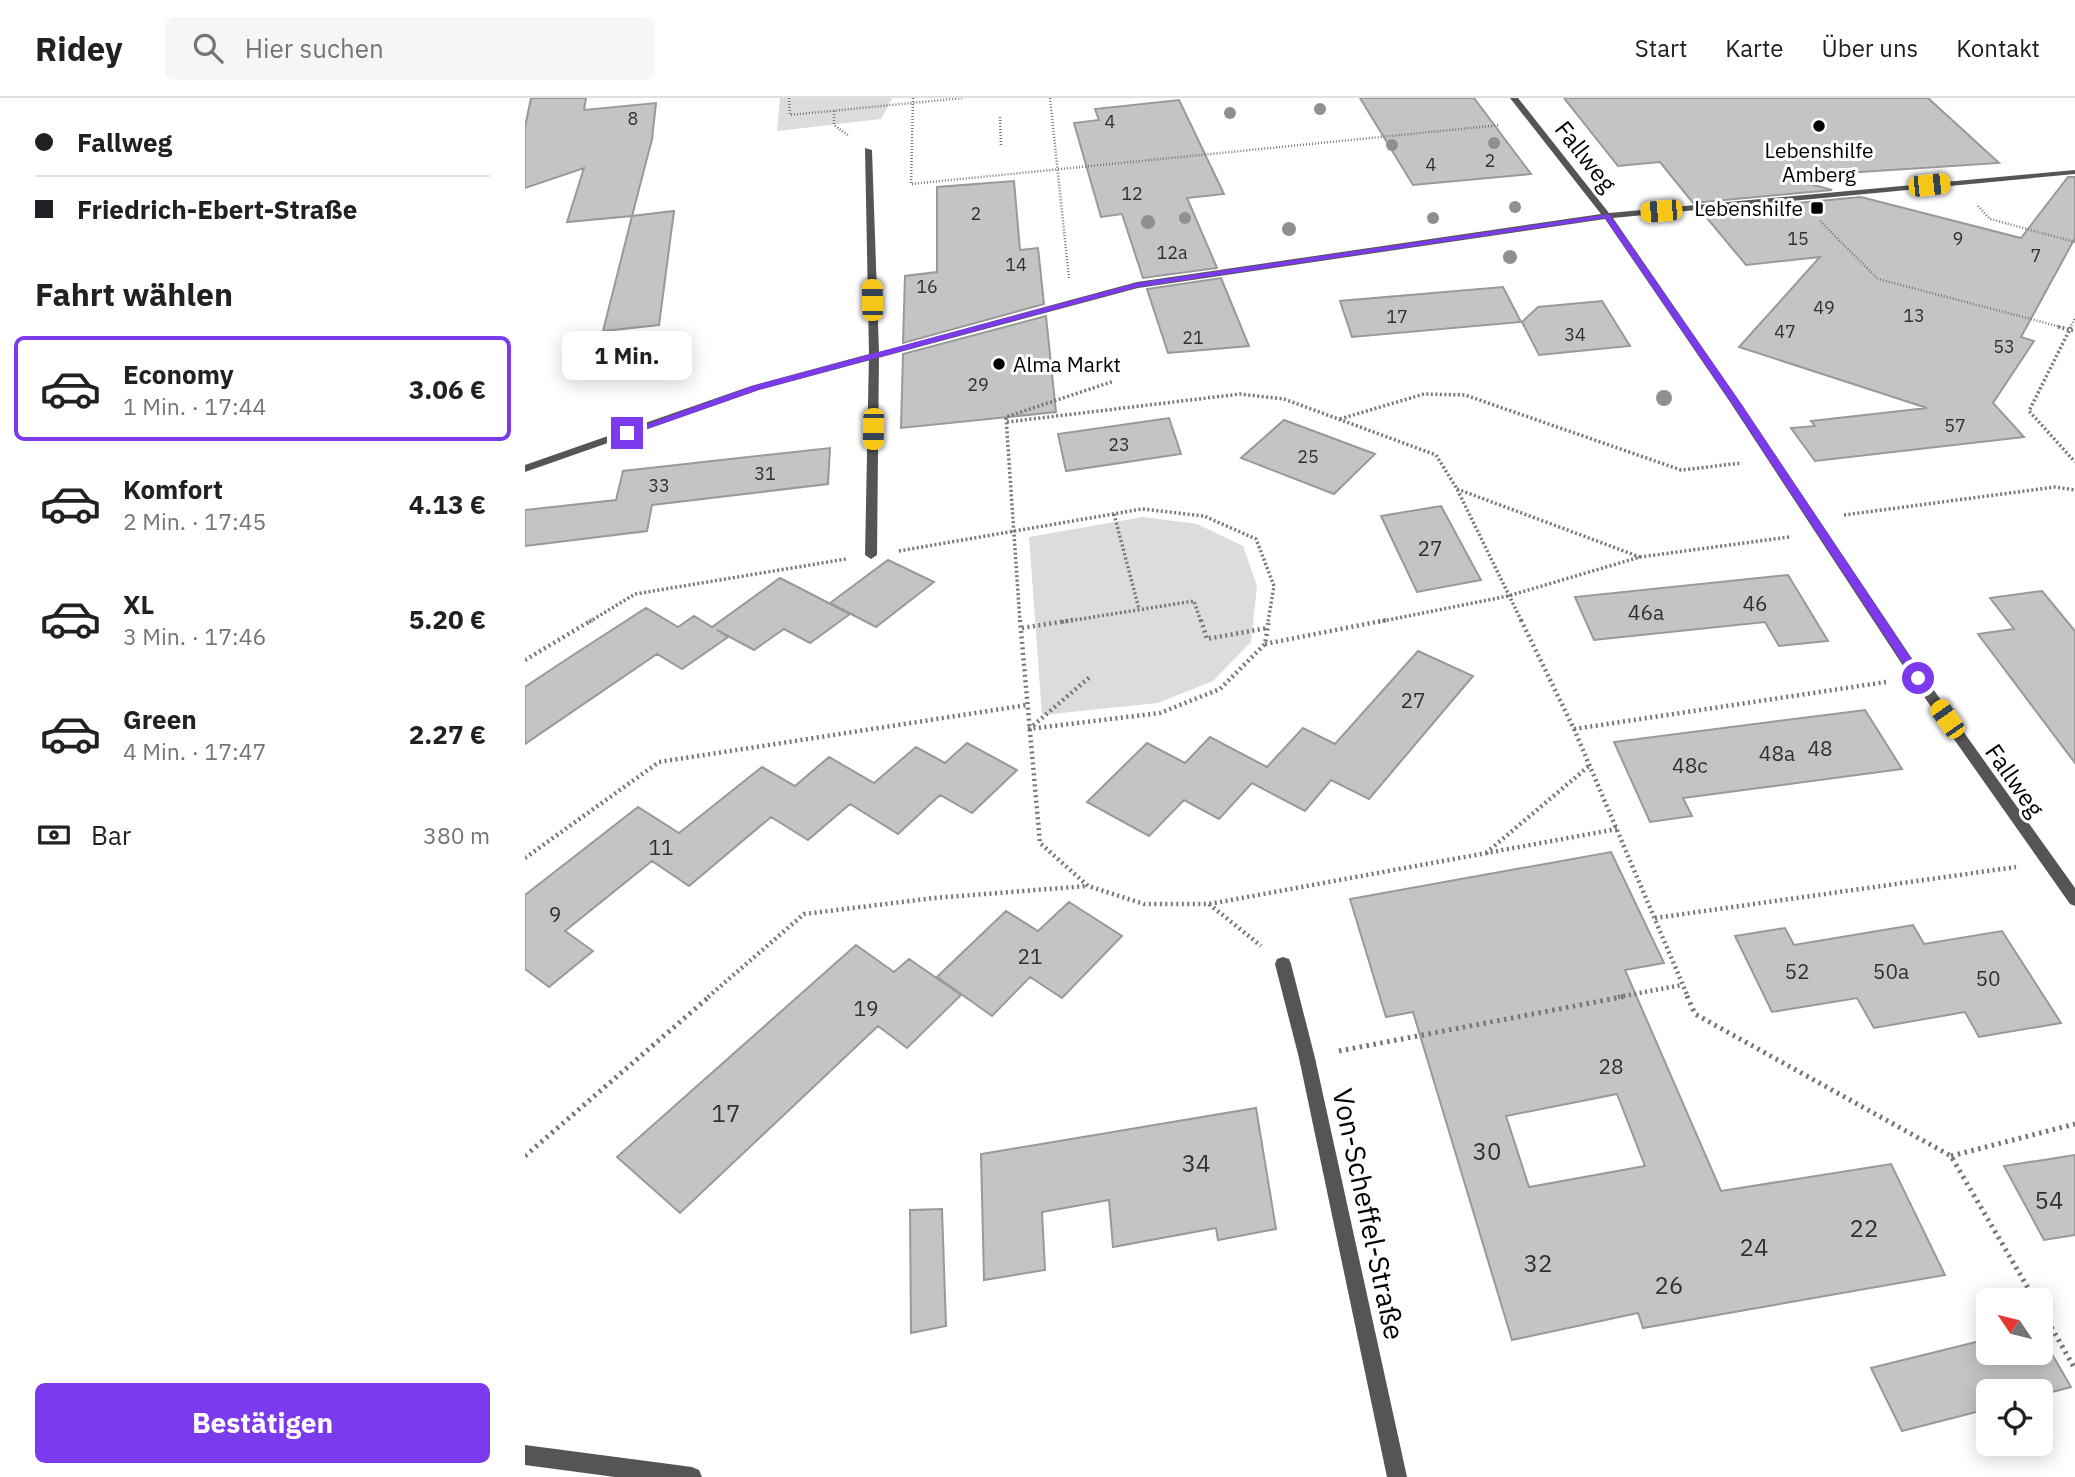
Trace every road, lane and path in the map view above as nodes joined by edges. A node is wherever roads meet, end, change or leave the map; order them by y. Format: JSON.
{"nodes":[{"id":1,"x":789,"y":98,"type":"edge"},
{"id":2,"x":963,"y":98,"type":"edge"},
{"id":3,"x":1050,"y":98,"type":"edge"},
{"id":4,"x":1514,"y":98,"type":"edge"},
{"id":5,"x":913,"y":100,"type":"edge"},
{"id":6,"x":1000,"y":117,"type":"dead end"},
{"id":7,"x":1532,"y":121,"type":"junction"},
{"id":8,"x":1001,"y":147,"type":"dead end"},
{"id":9,"x":868,"y":150,"type":"dead end"},
{"id":10,"x":1058,"y":171,"type":"junction"},
{"id":11,"x":2075,"y":172,"type":"edge"},
{"id":12,"x":1955,"y":183,"type":"junction"},
{"id":13,"x":1797,"y":199,"type":"junction"},
{"id":14,"x":1607,"y":216,"type":"junction"},
{"id":15,"x":2075,"y":242,"type":"edge"},
{"id":16,"x":1072,"y":302,"type":"junction"},
{"id":17,"x":2075,"y":318,"type":"edge"},
{"id":18,"x":2069,"y":330,"type":"junction"},
{"id":19,"x":2075,"y":331,"type":"edge"},
{"id":20,"x":874,"y":354,"type":"junction"},
{"id":21,"x":1114,"y":381,"type":"dead end"},
{"id":22,"x":1339,"y":419,"type":"junction"},
{"id":23,"x":1007,"y":422,"type":"junction"},
{"id":24,"x":1771,"y":460,"type":"junction"},
{"id":25,"x":2075,"y":462,"type":"edge"},
{"id":26,"x":525,"y":470,"type":"edge"},
{"id":27,"x":1457,"y":489,"type":"junction"},
{"id":28,"x":2075,"y":489,"type":"edge"},
{"id":29,"x":1114,"y":514,"type":"junction"},
{"id":30,"x":1812,"y":520,"type":"junction"},
{"id":31,"x":1015,"y":532,"type":"junction"},
{"id":32,"x":1821,"y":532,"type":"junction"},
{"id":33,"x":871,"y":555,"type":"junction"},
{"id":34,"x":1640,"y":557,"type":"junction"},
{"id":35,"x":1508,"y":596,"type":"junction"},
{"id":36,"x":1139,"y":609,"type":"junction"},
{"id":37,"x":1022,"y":628,"type":"junction"},
{"id":38,"x":1267,"y":628,"type":"junction"},
{"id":39,"x":1265,"y":644,"type":"junction"},
{"id":40,"x":525,"y":653,"type":"edge"},
{"id":41,"x":526,"y":659,"type":"edge"},
{"id":42,"x":1091,"y":676,"type":"dead end"},
{"id":43,"x":1918,"y":678,"type":"junction"},
{"id":44,"x":1027,"y":705,"type":"junction"},
{"id":45,"x":1028,"y":729,"type":"junction"},
{"id":46,"x":1574,"y":729,"type":"junction"},
{"id":47,"x":1589,"y":765,"type":"junction"},
{"id":48,"x":1617,"y":829,"type":"junction"},
{"id":49,"x":1485,"y":854,"type":"junction"},
{"id":50,"x":525,"y":858,"type":"edge"},
{"id":51,"x":2048,"y":863,"type":"junction"},
{"id":52,"x":1088,"y":886,"type":"junction"},
{"id":53,"x":2075,"y":900,"type":"edge"},
{"id":54,"x":1209,"y":904,"type":"junction"},
{"id":55,"x":1655,"y":918,"type":"junction"},
{"id":56,"x":1283,"y":964,"type":"joint"},
{"id":57,"x":1682,"y":985,"type":"junction"},
{"id":58,"x":1307,"y":1058,"type":"junction"},
{"id":59,"x":2075,"y":1124,"type":"edge"},
{"id":60,"x":525,"y":1156,"type":"edge"},
{"id":61,"x":1951,"y":1156,"type":"junction"},
{"id":62,"x":2028,"y":1288,"type":"edge"},
{"id":63,"x":2053,"y":1330,"type":"edge"},
{"id":64,"x":2075,"y":1368,"type":"edge"},
{"id":65,"x":525,"y":1455,"type":"edge"},
{"id":66,"x":692,"y":1477,"type":"edge"},
{"id":67,"x":1397,"y":1477,"type":"edge"}],
"edges":[{"from":1,"to":5,"type":"path"},
{"from":2,"to":5,"type":"path"},
{"from":3,"to":10,"type":"path"},
{"from":4,"to":7,"type":"street","name":"Fallweg"},
{"from":5,"to":10,"type":"path"},
{"from":6,"to":8,"type":"path"},
{"from":7,"to":10,"type":"path"},
{"from":7,"to":14,"type":"street","name":"Fallweg"},
{"from":9,"to":20,"type":"street"},
{"from":10,"to":16,"type":"path"},
{"from":11,"to":12,"type":"street"},
{"from":12,"to":13,"type":"street"},
{"from":12,"to":15,"type":"path"},
{"from":13,"to":14,"type":"street"},
{"from":13,"to":18,"type":"path"},
{"from":14,"to":16,"type":"street"},
{"from":14,"to":24,"type":"street","name":"Fallweg"},
{"from":16,"to":20,"type":"street"},
{"from":17,"to":18,"type":"path"},
{"from":18,"to":19,"type":"path"},
{"from":18,"to":25,"type":"path"},
{"from":20,"to":26,"type":"street"},
{"from":20,"to":33,"type":"street"},
{"from":21,"to":23,"type":"path"},
{"from":22,"to":23,"type":"path"},
{"from":22,"to":24,"type":"path"},
{"from":22,"to":27,"type":"path"},
{"from":23,"to":31,"type":"path"},
{"from":24,"to":30,"type":"street","name":"Fallweg"},
{"from":27,"to":34,"type":"path"},
{"from":27,"to":35,"type":"path"},
{"from":28,"to":30,"type":"path"},
{"from":29,"to":31,"type":"path"},
{"from":29,"to":36,"type":"path"},
{"from":29,"to":38,"type":"path"},
{"from":30,"to":32,"type":"street","name":"Fallweg"},
{"from":31,"to":33,"type":"path"},
{"from":31,"to":37,"type":"path"},
{"from":32,"to":34,"type":"path"},
{"from":32,"to":43,"type":"street","name":"Fallweg"},
{"from":33,"to":41,"type":"path"},
{"from":34,"to":35,"type":"path"},
{"from":35,"to":39,"type":"path"},
{"from":35,"to":46,"type":"path"},
{"from":36,"to":37,"type":"path"},
{"from":36,"to":38,"type":"path"},
{"from":37,"to":44,"type":"path"},
{"from":38,"to":39,"type":"path"},
{"from":39,"to":45,"type":"path"},
{"from":40,"to":41,"type":"path"},
{"from":42,"to":45,"type":"path"},
{"from":43,"to":46,"type":"path"},
{"from":43,"to":51,"type":"street","name":"Fallweg"},
{"from":44,"to":45,"type":"path"},
{"from":44,"to":50,"type":"path"},
{"from":45,"to":52,"type":"path"},
{"from":46,"to":47,"type":"path"},
{"from":47,"to":48,"type":"path"},
{"from":47,"to":49,"type":"path"},
{"from":48,"to":49,"type":"path"},
{"from":48,"to":55,"type":"path"},
{"from":49,"to":54,"type":"path"},
{"from":51,"to":53,"type":"street","name":"Fallweg"},
{"from":51,"to":55,"type":"path"},
{"from":52,"to":54,"type":"path"},
{"from":52,"to":60,"type":"path"},
{"from":54,"to":56,"type":"path"},
{"from":55,"to":57,"type":"path"},
{"from":56,"to":58,"type":"street","name":"Von-Scheffel-Straße"},
{"from":57,"to":58,"type":"path"},
{"from":57,"to":61,"type":"path"},
{"from":58,"to":67,"type":"street","name":"Von-Scheffel-Straße"},
{"from":59,"to":61,"type":"path"},
{"from":61,"to":62,"type":"path"},
{"from":63,"to":64,"type":"path"},
{"from":65,"to":66,"type":"street"}]}
